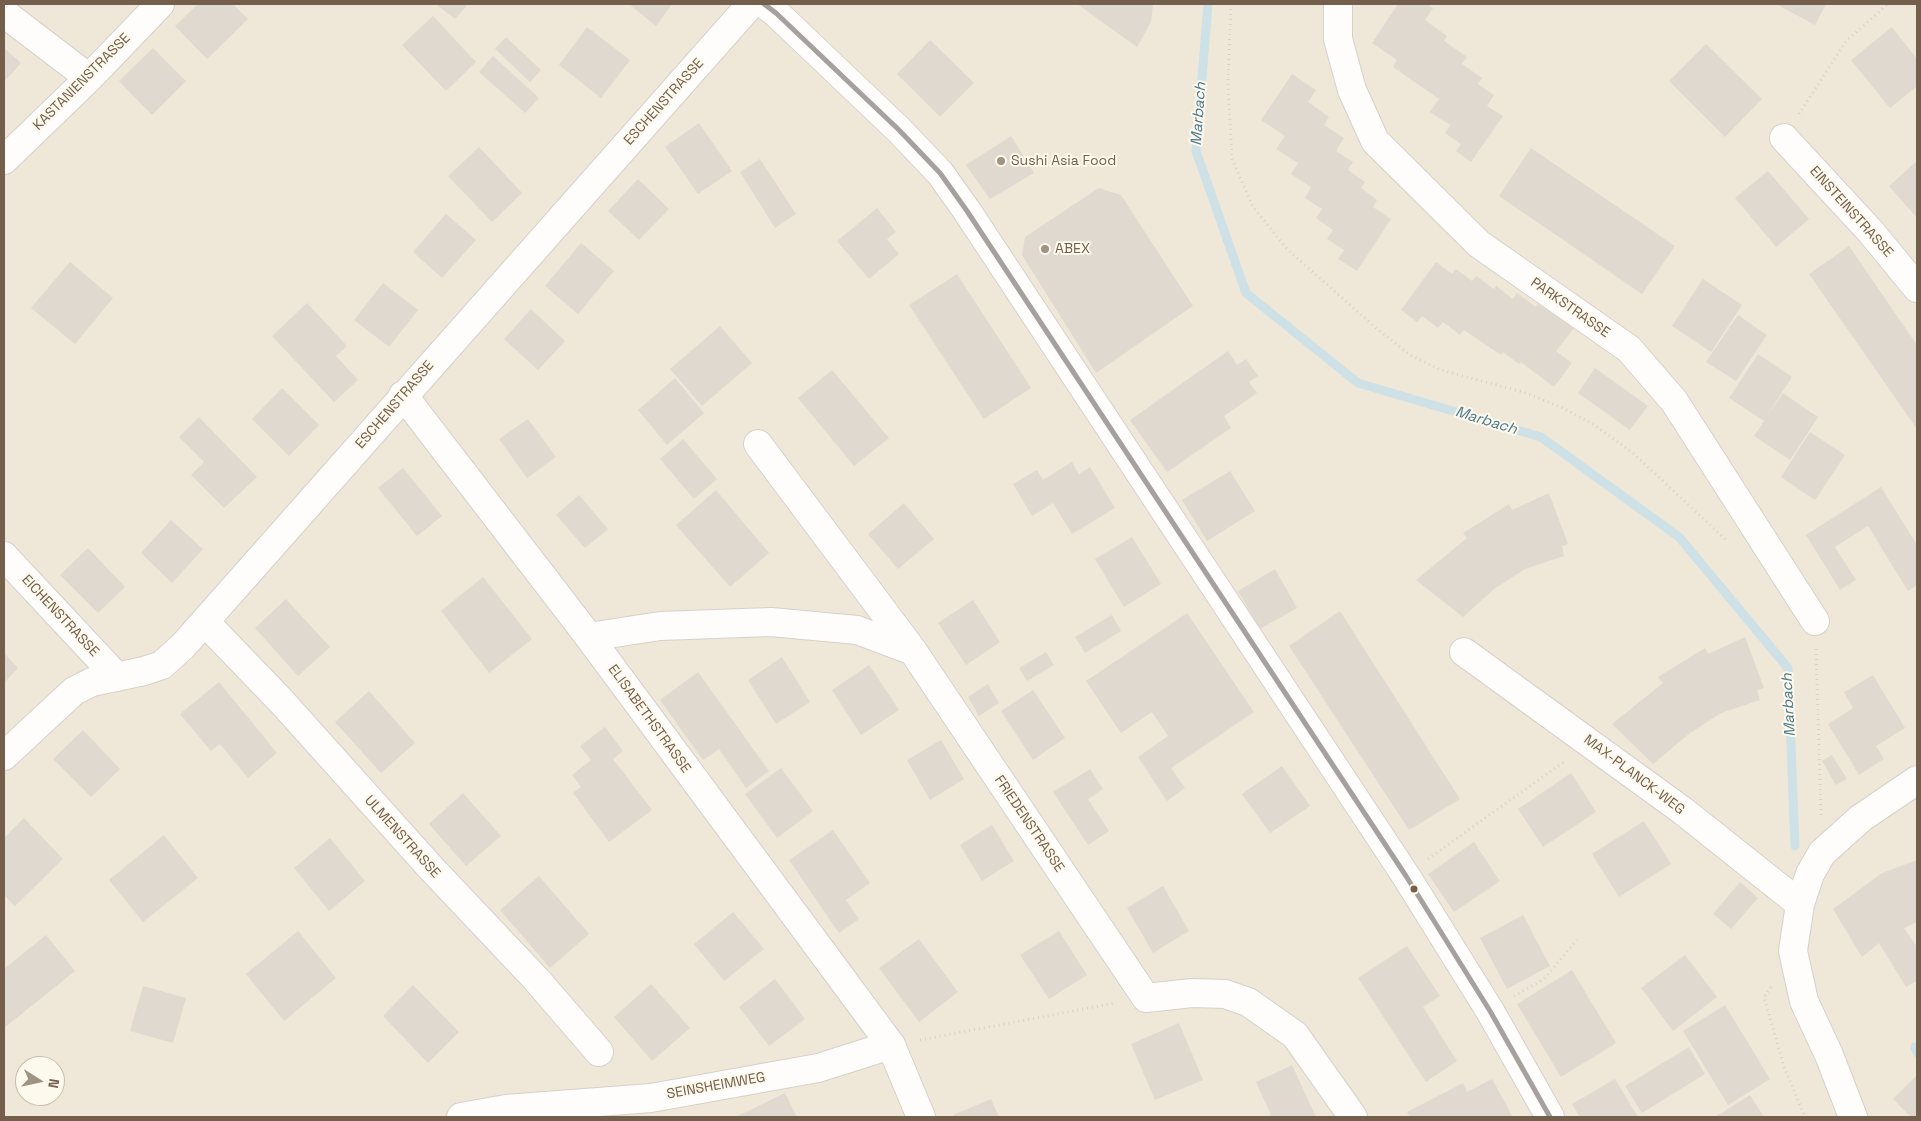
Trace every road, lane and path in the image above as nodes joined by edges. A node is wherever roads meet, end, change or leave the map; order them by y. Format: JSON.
{"nodes":[{"id":1,"x":160,"y":4,"type":"edge"},
{"id":2,"x":1231,"y":4,"type":"edge"},
{"id":3,"x":1338,"y":4,"type":"edge"},
{"id":4,"x":1888,"y":4,"type":"edge"},
{"id":5,"x":769,"y":6,"type":"edge"},
{"id":6,"x":4,"y":13,"type":"edge"},
{"id":7,"x":89,"y":78,"type":"junction"},
{"id":8,"x":1784,"y":138,"type":"joint"},
{"id":9,"x":4,"y":160,"type":"edge"},
{"id":10,"x":1917,"y":288,"type":"edge"},
{"id":11,"x":403,"y":395,"type":"junction"},
{"id":12,"x":758,"y":444,"type":"dead end"},
{"id":13,"x":1731,"y":545,"type":"dead end"},
{"id":14,"x":4,"y":556,"type":"edge"},
{"id":15,"x":1815,"y":621,"type":"joint"},
{"id":16,"x":205,"y":622,"type":"junction"},
{"id":17,"x":589,"y":637,"type":"junction"},
{"id":18,"x":913,"y":651,"type":"junction"},
{"id":19,"x":1464,"y":652,"type":"dead end"},
{"id":20,"x":117,"y":677,"type":"junction"},
{"id":21,"x":1590,"y":742,"type":"junction"},
{"id":22,"x":4,"y":756,"type":"edge"},
{"id":23,"x":1917,"y":780,"type":"edge"},
{"id":24,"x":1822,"y":853,"type":"junction"},
{"id":25,"x":1406,"y":876,"type":"junction"},
{"id":26,"x":1800,"y":904,"type":"junction"},
{"id":27,"x":1577,"y":940,"type":"dead end"},
{"id":28,"x":1793,"y":951,"type":"junction"},
{"id":29,"x":1146,"y":998,"type":"junction"},
{"id":30,"x":1490,"y":1011,"type":"junction"},
{"id":31,"x":891,"y":1045,"type":"junction"},
{"id":32,"x":599,"y":1052,"type":"dead end"},
{"id":33,"x":461,"y":1117,"type":"edge"},
{"id":34,"x":921,"y":1117,"type":"edge"},
{"id":35,"x":1353,"y":1117,"type":"edge"},
{"id":36,"x":1550,"y":1117,"type":"edge"},
{"id":37,"x":1805,"y":1117,"type":"edge"},
{"id":38,"x":1853,"y":1117,"type":"edge"}],
"edges":[{"from":1,"to":7,"type":"street","name":"KASTANIENSTRASSE"},
{"from":2,"to":13,"type":"path"},
{"from":3,"to":15,"type":"street","name":"PARKSTRASSE"},
{"from":4,"to":8,"type":"path"},
{"from":5,"to":11,"type":"street","name":"ESCHENSTRASSE"},
{"from":5,"to":25,"type":"street"},
{"from":6,"to":7,"type":"street"},
{"from":7,"to":9,"type":"street","name":"KASTANIENSTRASSE"},
{"from":8,"to":10,"type":"street","name":"EINSTEINSTRASSE"},
{"from":11,"to":16,"type":"street","name":"ESCHENSTRASSE"},
{"from":11,"to":17,"type":"street","name":"ELISABETHSTRASSE"},
{"from":12,"to":18,"type":"street","name":"FRIEDENSTRASSE"},
{"from":14,"to":20,"type":"street","name":"EICHENSTRASSE"},
{"from":15,"to":24,"type":"path"},
{"from":16,"to":20,"type":"street","name":"ESCHENSTRASSE"},
{"from":16,"to":32,"type":"street","name":"ULMENSTRASSE"},
{"from":17,"to":18,"type":"street"},
{"from":17,"to":31,"type":"street","name":"ELISABETHSTRASSE"},
{"from":18,"to":29,"type":"street","name":"FRIEDENSTRASSE"},
{"from":19,"to":21,"type":"street","name":"MAX-PLANCK-WEG"},
{"from":20,"to":22,"type":"street","name":"ESCHENSTRASSE"},
{"from":21,"to":25,"type":"path"},
{"from":21,"to":26,"type":"street","name":"MAX-PLANCK-WEG"},
{"from":23,"to":24,"type":"street"},
{"from":24,"to":26,"type":"street"},
{"from":25,"to":30,"type":"street"},
{"from":26,"to":28,"type":"street"},
{"from":27,"to":30,"type":"path"},
{"from":28,"to":37,"type":"path"},
{"from":28,"to":38,"type":"street"},
{"from":29,"to":31,"type":"path"},
{"from":29,"to":35,"type":"street"},
{"from":30,"to":36,"type":"street"},
{"from":31,"to":33,"type":"street","name":"SEINSHEIMWEG"},
{"from":31,"to":34,"type":"street"}]}
